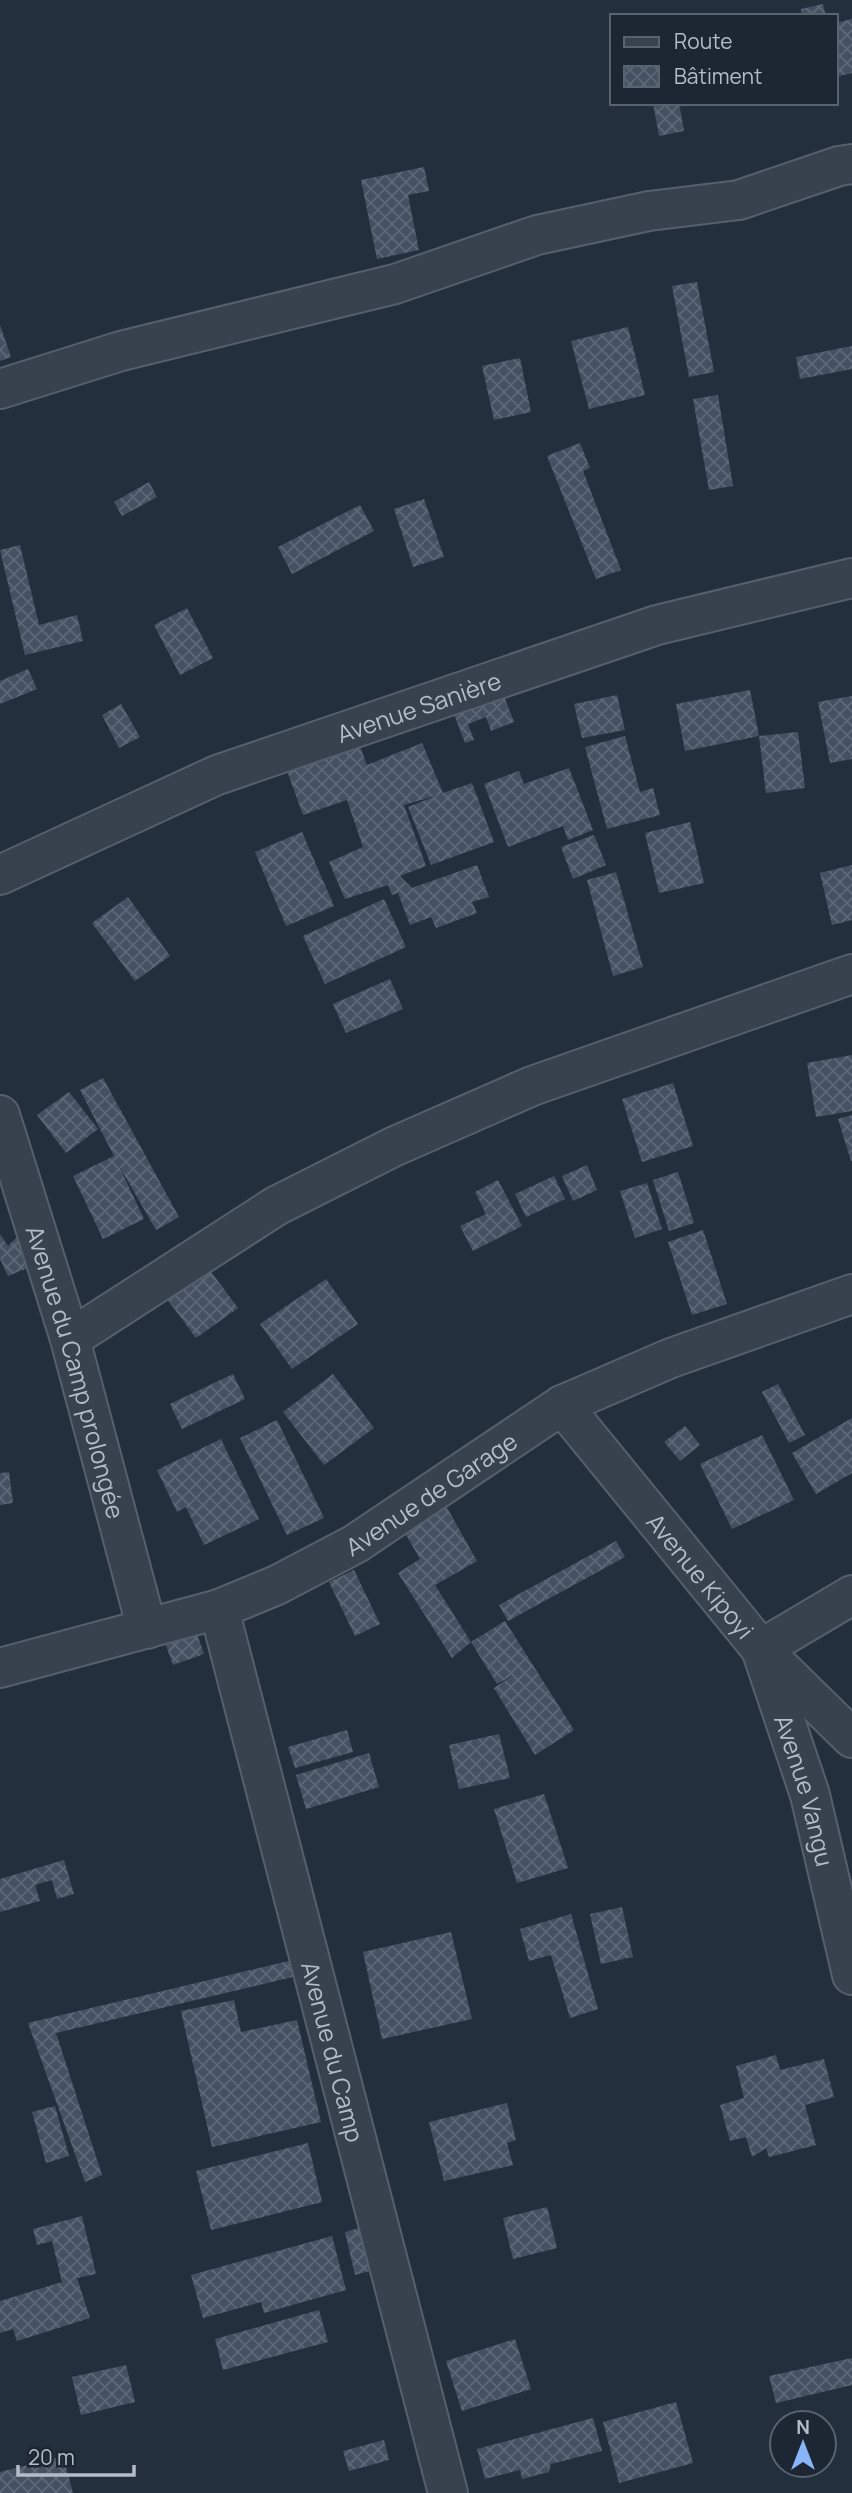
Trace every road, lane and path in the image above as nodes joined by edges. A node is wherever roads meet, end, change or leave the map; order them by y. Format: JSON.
{"nodes":[{"id":1,"x":852,"y":164,"type":"edge"},
{"id":2,"x":0,"y":389,"type":"edge"},
{"id":3,"x":852,"y":579,"type":"edge"},
{"id":4,"x":0,"y":875,"type":"edge"},
{"id":5,"x":852,"y":974,"type":"edge"},
{"id":6,"x":0,"y":1115,"type":"edge"},
{"id":7,"x":852,"y":1294,"type":"edge"},
{"id":8,"x":70,"y":1339,"type":"junction"},
{"id":9,"x":562,"y":1405,"type":"junction"},
{"id":10,"x":852,"y":1595,"type":"edge"},
{"id":11,"x":219,"y":1609,"type":"junction"},
{"id":12,"x":147,"y":1629,"type":"junction"},
{"id":13,"x":761,"y":1649,"type":"junction"},
{"id":14,"x":0,"y":1668,"type":"edge"},
{"id":15,"x":852,"y":1738,"type":"edge"},
{"id":16,"x":852,"y":1975,"type":"edge"},
{"id":17,"x":448,"y":2493,"type":"edge"}],
"edges":[{"from":1,"to":2,"type":"street"},
{"from":3,"to":4,"type":"street","name":"Avenue Sanière"},
{"from":5,"to":8,"type":"street"},
{"from":6,"to":8,"type":"street","name":"Avenue du Camp prolongée"},
{"from":7,"to":9,"type":"street","name":"Avenue de Garage"},
{"from":8,"to":12,"type":"street","name":"Avenue du Camp prolongée"},
{"from":9,"to":11,"type":"street","name":"Avenue de Garage"},
{"from":9,"to":13,"type":"street","name":"Avenue Kipoyi"},
{"from":10,"to":13,"type":"street"},
{"from":11,"to":12,"type":"street","name":"Avenue de Garage"},
{"from":11,"to":17,"type":"street","name":"Avenue du Camp"},
{"from":12,"to":14,"type":"street","name":"Avenue de Garage"},
{"from":13,"to":15,"type":"street","name":"Avenue Kipoyi"},
{"from":13,"to":16,"type":"street","name":"Avenue Vangu"}]}
